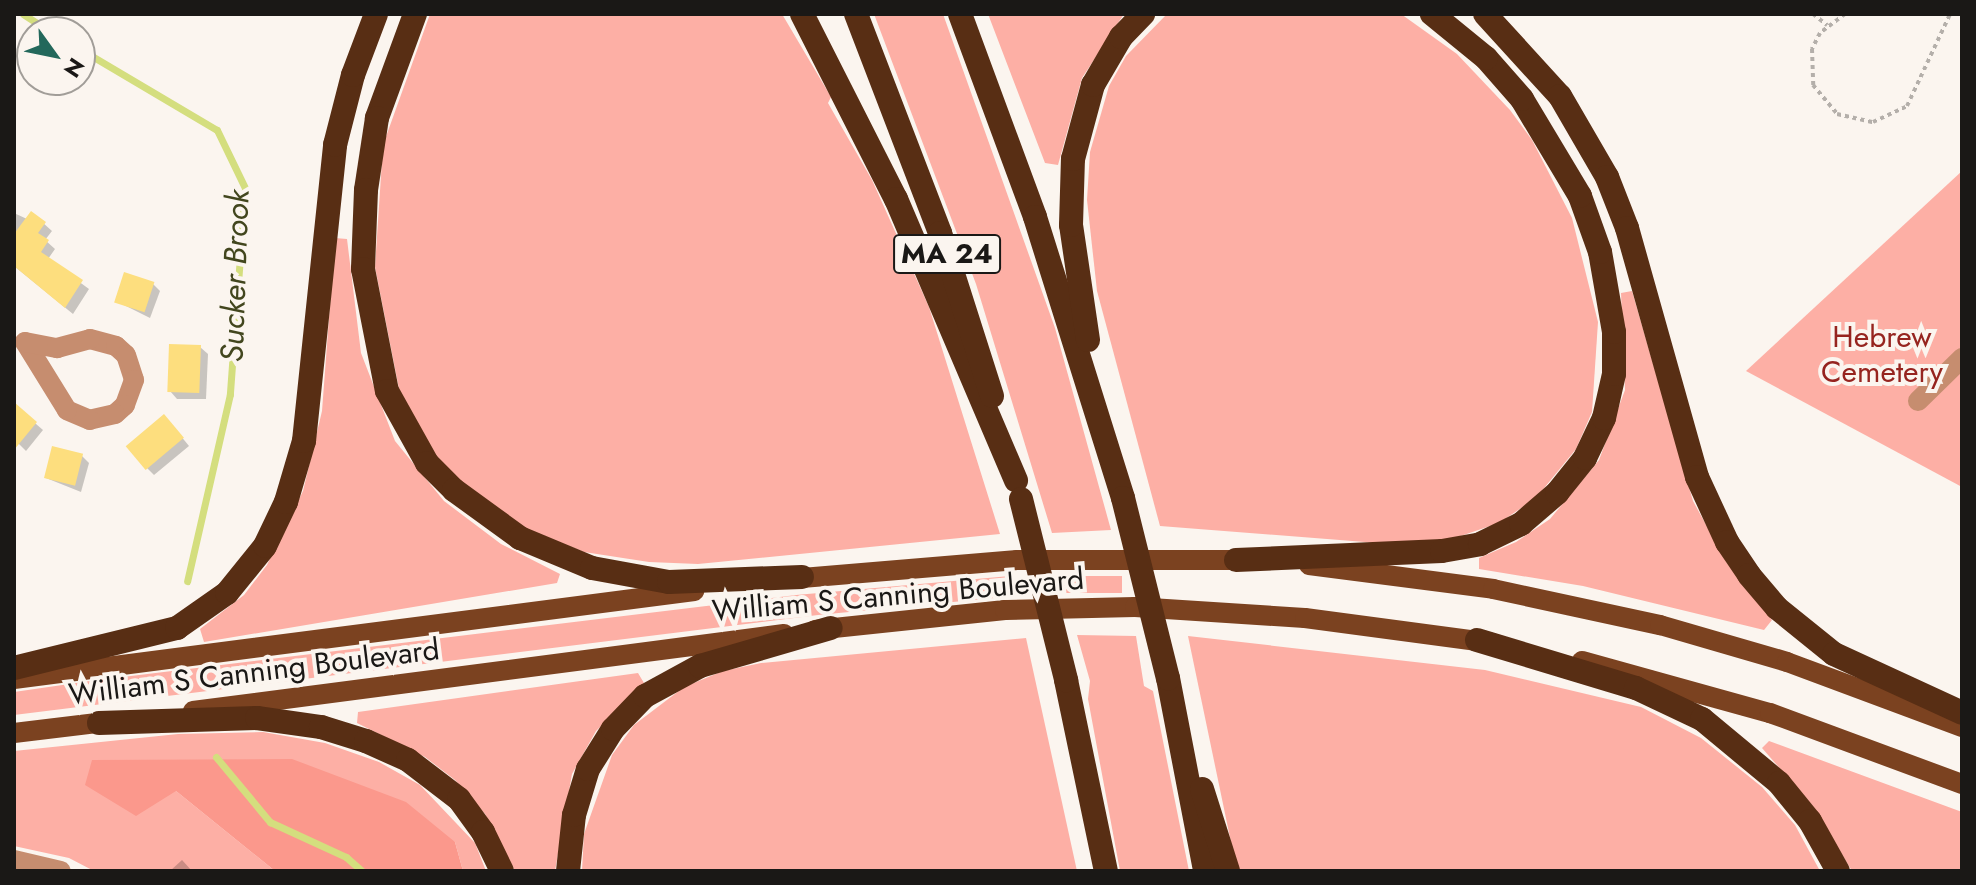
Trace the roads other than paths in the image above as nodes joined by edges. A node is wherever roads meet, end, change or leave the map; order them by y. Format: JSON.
{"nodes":[{"id":1,"x":376,"y":14,"type":"edge"},
{"id":2,"x":415,"y":14,"type":"edge"},
{"id":3,"x":802,"y":14,"type":"edge"},
{"id":4,"x":856,"y":14,"type":"edge"},
{"id":5,"x":960,"y":14,"type":"edge"},
{"id":6,"x":1143,"y":14,"type":"edge"},
{"id":7,"x":1432,"y":14,"type":"edge"},
{"id":8,"x":1485,"y":14,"type":"edge"},
{"id":9,"x":20,"y":336,"type":"edge"},
{"id":10,"x":1962,"y":358,"type":"edge"},
{"id":11,"x":1918,"y":401,"type":"dead end"},
{"id":12,"x":1112,"y":460,"type":"junction"},
{"id":13,"x":1018,"y":490,"type":"junction"},
{"id":14,"x":1236,"y":560,"type":"junction"},
{"id":15,"x":802,"y":577,"type":"junction"},
{"id":16,"x":831,"y":628,"type":"junction"},
{"id":17,"x":1477,"y":640,"type":"junction"},
{"id":18,"x":14,"y":668,"type":"edge"},
{"id":19,"x":14,"y":679,"type":"edge"},
{"id":20,"x":1067,"y":684,"type":"junction"},
{"id":21,"x":1175,"y":710,"type":"junction"},
{"id":22,"x":1962,"y":713,"type":"edge"},
{"id":23,"x":99,"y":723,"type":"junction"},
{"id":24,"x":1962,"y":727,"type":"edge"},
{"id":25,"x":14,"y":733,"type":"edge"},
{"id":26,"x":1962,"y":784,"type":"edge"},
{"id":27,"x":14,"y":860,"type":"edge"},
{"id":28,"x":61,"y":871,"type":"edge"},
{"id":29,"x":502,"y":871,"type":"edge"},
{"id":30,"x":568,"y":871,"type":"edge"},
{"id":31,"x":1095,"y":871,"type":"edge"},
{"id":32,"x":1106,"y":871,"type":"edge"},
{"id":33,"x":1205,"y":871,"type":"edge"},
{"id":34,"x":1228,"y":871,"type":"edge"},
{"id":35,"x":1838,"y":871,"type":"edge"}],
"edges":[{"from":1,"to":18,"type":"highway"},
{"from":2,"to":15,"type":"highway"},
{"from":3,"to":13,"type":"highway"},
{"from":4,"to":13,"type":"highway","number":"MA 24"},
{"from":5,"to":12,"type":"highway","number":"MA 24"},
{"from":6,"to":12,"type":"highway"},
{"from":7,"to":14,"type":"highway"},
{"from":8,"to":22,"type":"highway"},
{"from":9,"to":9,"type":"street"},
{"from":10,"to":11,"type":"street"},
{"from":12,"to":21,"type":"highway","number":"MA 24","bridge":true},
{"from":13,"to":20,"type":"highway","number":"MA 24","bridge":true},
{"from":14,"to":15,"type":"main road","name":"William S Canning Boulevard"},
{"from":14,"to":24,"type":"main road","name":"William S Canning Boulevard"},
{"from":15,"to":19,"type":"main road","name":"William S Canning Boulevard"},
{"from":16,"to":17,"type":"main road","name":"William S Canning Boulevard"},
{"from":16,"to":23,"type":"main road","name":"William S Canning Boulevard"},
{"from":16,"to":30,"type":"highway"},
{"from":17,"to":26,"type":"main road","name":"William S Canning Boulevard"},
{"from":17,"to":35,"type":"highway"},
{"from":20,"to":31,"type":"highway"},
{"from":20,"to":32,"type":"highway","number":"MA 24"},
{"from":21,"to":33,"type":"highway","number":"MA 24"},
{"from":21,"to":34,"type":"highway"},
{"from":23,"to":25,"type":"main road","name":"William S Canning Boulevard"},
{"from":23,"to":29,"type":"highway"},
{"from":27,"to":28,"type":"street"}]}
